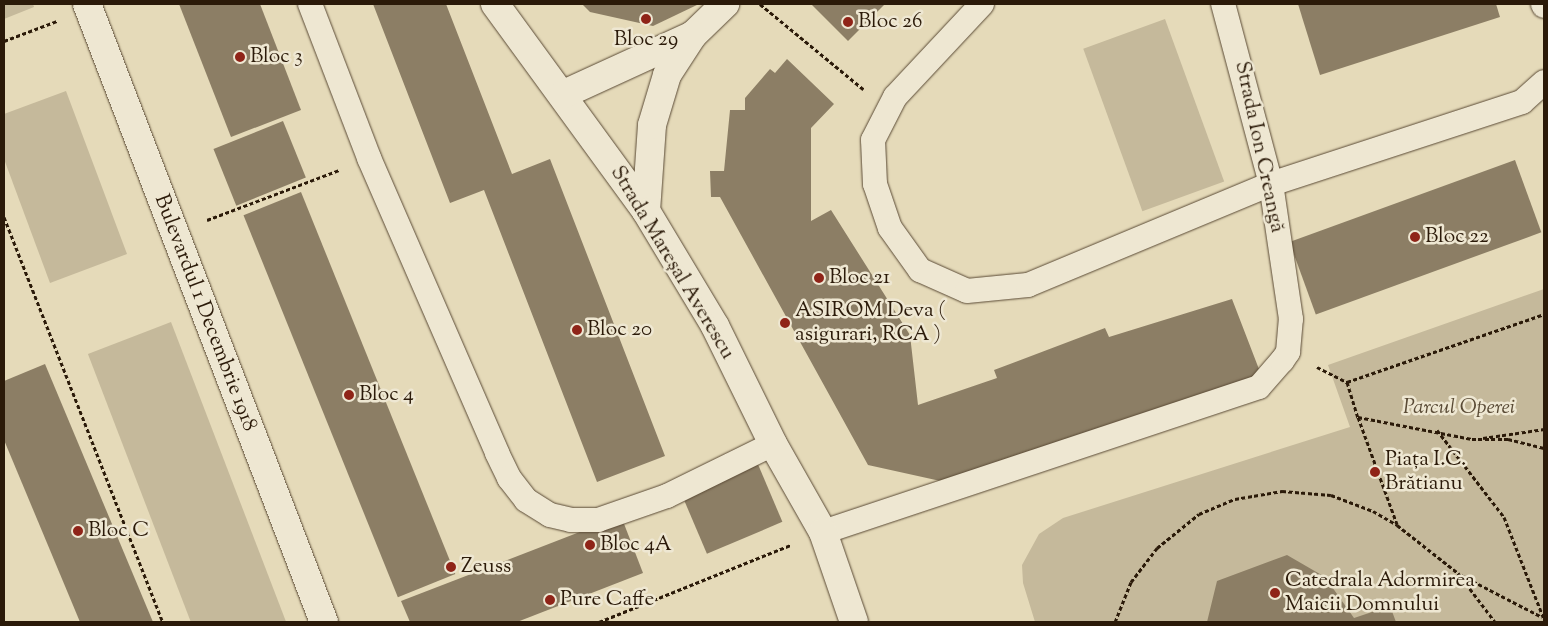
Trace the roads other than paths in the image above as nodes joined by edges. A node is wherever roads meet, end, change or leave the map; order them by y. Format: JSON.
{"nodes":[{"id":1,"x":310,"y":4,"type":"edge"},
{"id":2,"x":495,"y":4,"type":"edge"},
{"id":3,"x":725,"y":4,"type":"edge"},
{"id":4,"x":982,"y":4,"type":"edge"},
{"id":5,"x":1223,"y":4,"type":"edge"},
{"id":6,"x":88,"y":6,"type":"edge"},
{"id":7,"x":693,"y":35,"type":"junction"},
{"id":8,"x":1544,"y":82,"type":"edge"},
{"id":9,"x":564,"y":94,"type":"junction"},
{"id":10,"x":1272,"y":184,"type":"junction"},
{"id":11,"x":646,"y":211,"type":"junction"},
{"id":12,"x":773,"y":444,"type":"junction"},
{"id":13,"x":824,"y":532,"type":"junction"},
{"id":14,"x":324,"y":622,"type":"edge"},
{"id":15,"x":854,"y":622,"type":"edge"}],
"edges":[{"from":1,"to":12,"type":"lane"},
{"from":2,"to":9,"type":"street","name":"Strada Mareșal Averescu"},
{"from":3,"to":7,"type":"street"},
{"from":4,"to":10,"type":"lane"},
{"from":5,"to":10,"type":"lane","name":"Strada Ion Creangă"},
{"from":6,"to":14,"type":"street","name":"Bulevardul 1 Decembrie 1918"},
{"from":7,"to":9,"type":"street"},
{"from":7,"to":11,"type":"street"},
{"from":8,"to":10,"type":"lane"},
{"from":9,"to":11,"type":"street","name":"Strada Mareșal Averescu"},
{"from":10,"to":13,"type":"lane","name":"Strada Ion Creangă"},
{"from":11,"to":12,"type":"street","name":"Strada Mareșal Averescu"},
{"from":12,"to":13,"type":"street","name":"Strada Mareșal Averescu"},
{"from":13,"to":15,"type":"street","name":"Strada Mareșal Averescu"}]}
